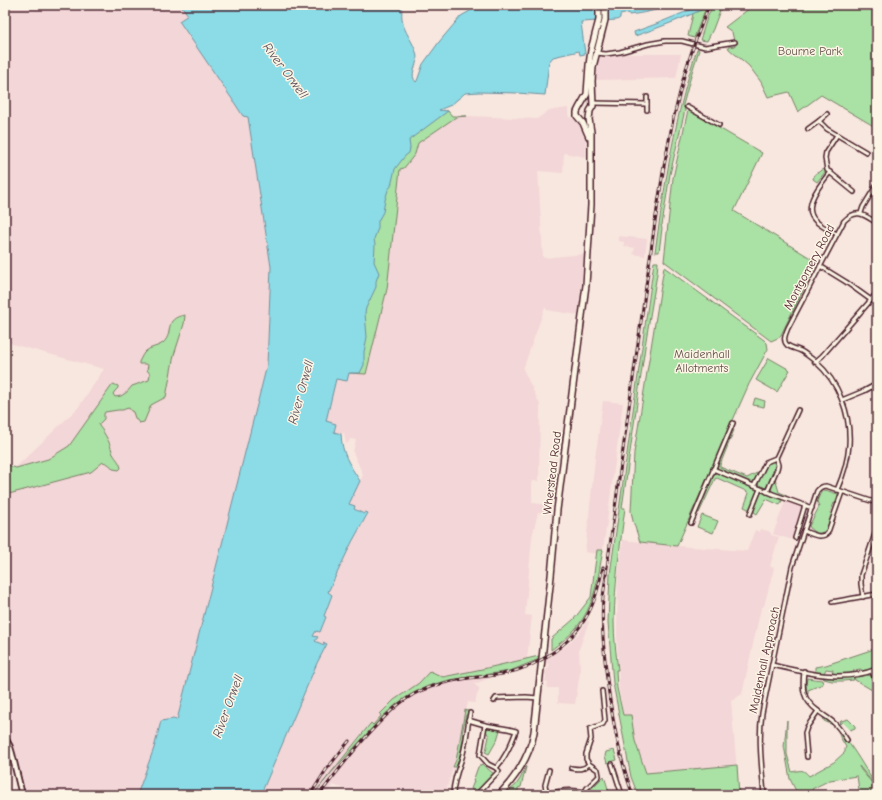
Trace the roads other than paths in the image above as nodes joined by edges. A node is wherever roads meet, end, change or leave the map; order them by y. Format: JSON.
{"nodes":[{"id":1,"x":600,"y":5,"type":"edge"},
{"id":2,"x":605,"y":5,"type":"edge"},
{"id":3,"x":602,"y":20,"type":"junction"},
{"id":4,"x":735,"y":42,"type":"dead end"},
{"id":5,"x":596,"y":53,"type":"junction"},
{"id":6,"x":647,"y":97,"type":"dead end"},
{"id":7,"x":593,"y":103,"type":"junction"},
{"id":8,"x":647,"y":104,"type":"junction"},
{"id":9,"x":687,"y":107,"type":"dead end"},
{"id":10,"x":590,"y":110,"type":"junction"},
{"id":11,"x":647,"y":110,"type":"dead end"},
{"id":12,"x":827,"y":114,"type":"dead end"},
{"id":13,"x":578,"y":117,"type":"junction"},
{"id":14,"x":819,"y":121,"type":"junction"},
{"id":15,"x":719,"y":124,"type":"dead end"},
{"id":16,"x":808,"y":129,"type":"dead end"},
{"id":17,"x":837,"y":135,"type":"junction"},
{"id":18,"x":591,"y":144,"type":"junction"},
{"id":19,"x":866,"y":152,"type":"dead end"},
{"id":20,"x":830,"y":172,"type":"junction"},
{"id":21,"x":877,"y":184,"type":"edge"},
{"id":22,"x":854,"y":192,"type":"dead end"},
{"id":23,"x":861,"y":213,"type":"junction"},
{"id":24,"x":877,"y":223,"type":"edge"},
{"id":25,"x":837,"y":234,"type":"junction"},
{"id":26,"x":820,"y":266,"type":"junction"},
{"id":27,"x":877,"y":292,"type":"edge"},
{"id":28,"x":871,"y":300,"type":"junction"},
{"id":29,"x":815,"y":362,"type":"junction"},
{"id":30,"x":877,"y":384,"type":"edge"},
{"id":31,"x":842,"y":400,"type":"junction"},
{"id":32,"x":798,"y":410,"type":"dead end"},
{"id":33,"x":733,"y":423,"type":"dead end"},
{"id":34,"x":776,"y":458,"type":"junction"},
{"id":35,"x":713,"y":469,"type":"junction"},
{"id":36,"x":754,"y":486,"type":"junction"},
{"id":37,"x":760,"y":489,"type":"junction"},
{"id":38,"x":838,"y":490,"type":"junction"},
{"id":39,"x":767,"y":492,"type":"junction"},
{"id":40,"x":842,"y":492,"type":"junction"},
{"id":41,"x":877,"y":503,"type":"edge"},
{"id":42,"x":805,"y":505,"type":"junction"},
{"id":43,"x":812,"y":508,"type":"junction"},
{"id":44,"x":750,"y":514,"type":"dead end"},
{"id":45,"x":691,"y":522,"type":"dead end"},
{"id":46,"x":877,"y":528,"type":"edge"},
{"id":47,"x":804,"y":531,"type":"junction"},
{"id":48,"x":795,"y":538,"type":"dead end"},
{"id":49,"x":877,"y":594,"type":"edge"},
{"id":50,"x":863,"y":597,"type":"junction"},
{"id":51,"x":832,"y":602,"type":"dead end"},
{"id":52,"x":772,"y":665,"type":"junction"},
{"id":53,"x":877,"y":669,"type":"edge"},
{"id":54,"x":872,"y":671,"type":"junction"},
{"id":55,"x":804,"y":672,"type":"junction"},
{"id":56,"x":877,"y":685,"type":"edge"},
{"id":57,"x":602,"y":691,"type":"dead end"},
{"id":58,"x":538,"y":698,"type":"junction"},
{"id":59,"x":494,"y":701,"type":"dead end"},
{"id":60,"x":818,"y":711,"type":"junction"},
{"id":61,"x":470,"y":713,"type":"dead end"},
{"id":62,"x":468,"y":720,"type":"junction"},
{"id":63,"x":486,"y":725,"type":"junction"},
{"id":64,"x":5,"y":738,"type":"edge"},
{"id":65,"x":847,"y":740,"type":"dead end"},
{"id":66,"x":807,"y":758,"type":"dead end"},
{"id":67,"x":589,"y":764,"type":"junction"},
{"id":68,"x":612,"y":764,"type":"dead end"},
{"id":69,"x":496,"y":768,"type":"junction"},
{"id":70,"x":571,"y":768,"type":"dead end"},
{"id":71,"x":549,"y":770,"type":"dead end"},
{"id":72,"x":584,"y":794,"type":"edge"},
{"id":73,"x":22,"y":795,"type":"edge"},
{"id":74,"x":453,"y":795,"type":"edge"},
{"id":75,"x":475,"y":795,"type":"edge"},
{"id":76,"x":499,"y":795,"type":"edge"},
{"id":77,"x":546,"y":795,"type":"edge"},
{"id":78,"x":622,"y":795,"type":"edge"},
{"id":79,"x":764,"y":795,"type":"edge"}],
"edges":[{"from":1,"to":3,"type":"main road","name":"Wherstead Road"},
{"from":2,"to":3,"type":"main road","name":"Wherstead Road"},
{"from":3,"to":5,"type":"main road","name":"Wherstead Road"},
{"from":3,"to":13,"type":"main road","name":"Wherstead Road"},
{"from":4,"to":5,"type":"street"},
{"from":5,"to":7,"type":"main road","name":"Wherstead Road"},
{"from":6,"to":8,"type":"street"},
{"from":7,"to":8,"type":"street"},
{"from":7,"to":10,"type":"main road","name":"Wherstead Road"},
{"from":8,"to":11,"type":"street"},
{"from":9,"to":15,"type":"street"},
{"from":10,"to":13,"type":"main road"},
{"from":10,"to":18,"type":"main road","name":"Wherstead Road"},
{"from":12,"to":14,"type":"street"},
{"from":13,"to":18,"type":"main road","name":"Wherstead Road"},
{"from":14,"to":16,"type":"street"},
{"from":14,"to":17,"type":"street"},
{"from":17,"to":19,"type":"street"},
{"from":17,"to":20,"type":"street"},
{"from":18,"to":58,"type":"main road","name":"Wherstead Road"},
{"from":20,"to":22,"type":"street"},
{"from":20,"to":25,"type":"street"},
{"from":21,"to":23,"type":"street"},
{"from":23,"to":24,"type":"street"},
{"from":23,"to":25,"type":"street","name":"Montgomery Road"},
{"from":25,"to":26,"type":"street","name":"Montgomery Road"},
{"from":26,"to":28,"type":"street"},
{"from":26,"to":29,"type":"street","name":"Montgomery Road"},
{"from":27,"to":28,"type":"street"},
{"from":28,"to":29,"type":"street"},
{"from":29,"to":31,"type":"street"},
{"from":30,"to":31,"type":"street"},
{"from":31,"to":38,"type":"street"},
{"from":32,"to":34,"type":"street"},
{"from":33,"to":35,"type":"street"},
{"from":34,"to":36,"type":"street"},
{"from":34,"to":39,"type":"street"},
{"from":35,"to":36,"type":"street"},
{"from":35,"to":45,"type":"street"},
{"from":36,"to":37,"type":"street"},
{"from":37,"to":39,"type":"street"},
{"from":37,"to":44,"type":"street"},
{"from":38,"to":40,"type":"street"},
{"from":38,"to":43,"type":"street","name":"Maidenhall Approach"},
{"from":39,"to":42,"type":"street"},
{"from":40,"to":41,"type":"street"},
{"from":40,"to":47,"type":"street"},
{"from":42,"to":43,"type":"street"},
{"from":42,"to":48,"type":"street"},
{"from":43,"to":47,"type":"street","name":"Maidenhall Approach"},
{"from":46,"to":50,"type":"street"},
{"from":47,"to":52,"type":"street","name":"Maidenhall Approach"},
{"from":49,"to":50,"type":"street"},
{"from":50,"to":51,"type":"street"},
{"from":52,"to":55,"type":"street"},
{"from":52,"to":79,"type":"street","name":"Maidenhall Approach"},
{"from":53,"to":54,"type":"street"},
{"from":54,"to":55,"type":"street"},
{"from":54,"to":56,"type":"street"},
{"from":55,"to":60,"type":"street"},
{"from":57,"to":67,"type":"street"},
{"from":58,"to":59,"type":"street"},
{"from":58,"to":76,"type":"main road","name":"Wherstead Road"},
{"from":60,"to":65,"type":"street"},
{"from":60,"to":66,"type":"street"},
{"from":61,"to":62,"type":"street"},
{"from":62,"to":63,"type":"street"},
{"from":62,"to":74,"type":"street"},
{"from":63,"to":69,"type":"street"},
{"from":63,"to":69,"type":"street"},
{"from":64,"to":73,"type":"street"},
{"from":67,"to":70,"type":"street"},
{"from":67,"to":72,"type":"street"},
{"from":68,"to":78,"type":"street"},
{"from":69,"to":75,"type":"street"},
{"from":71,"to":77,"type":"street"},
{"from":72,"to":77,"type":"street"}]}
